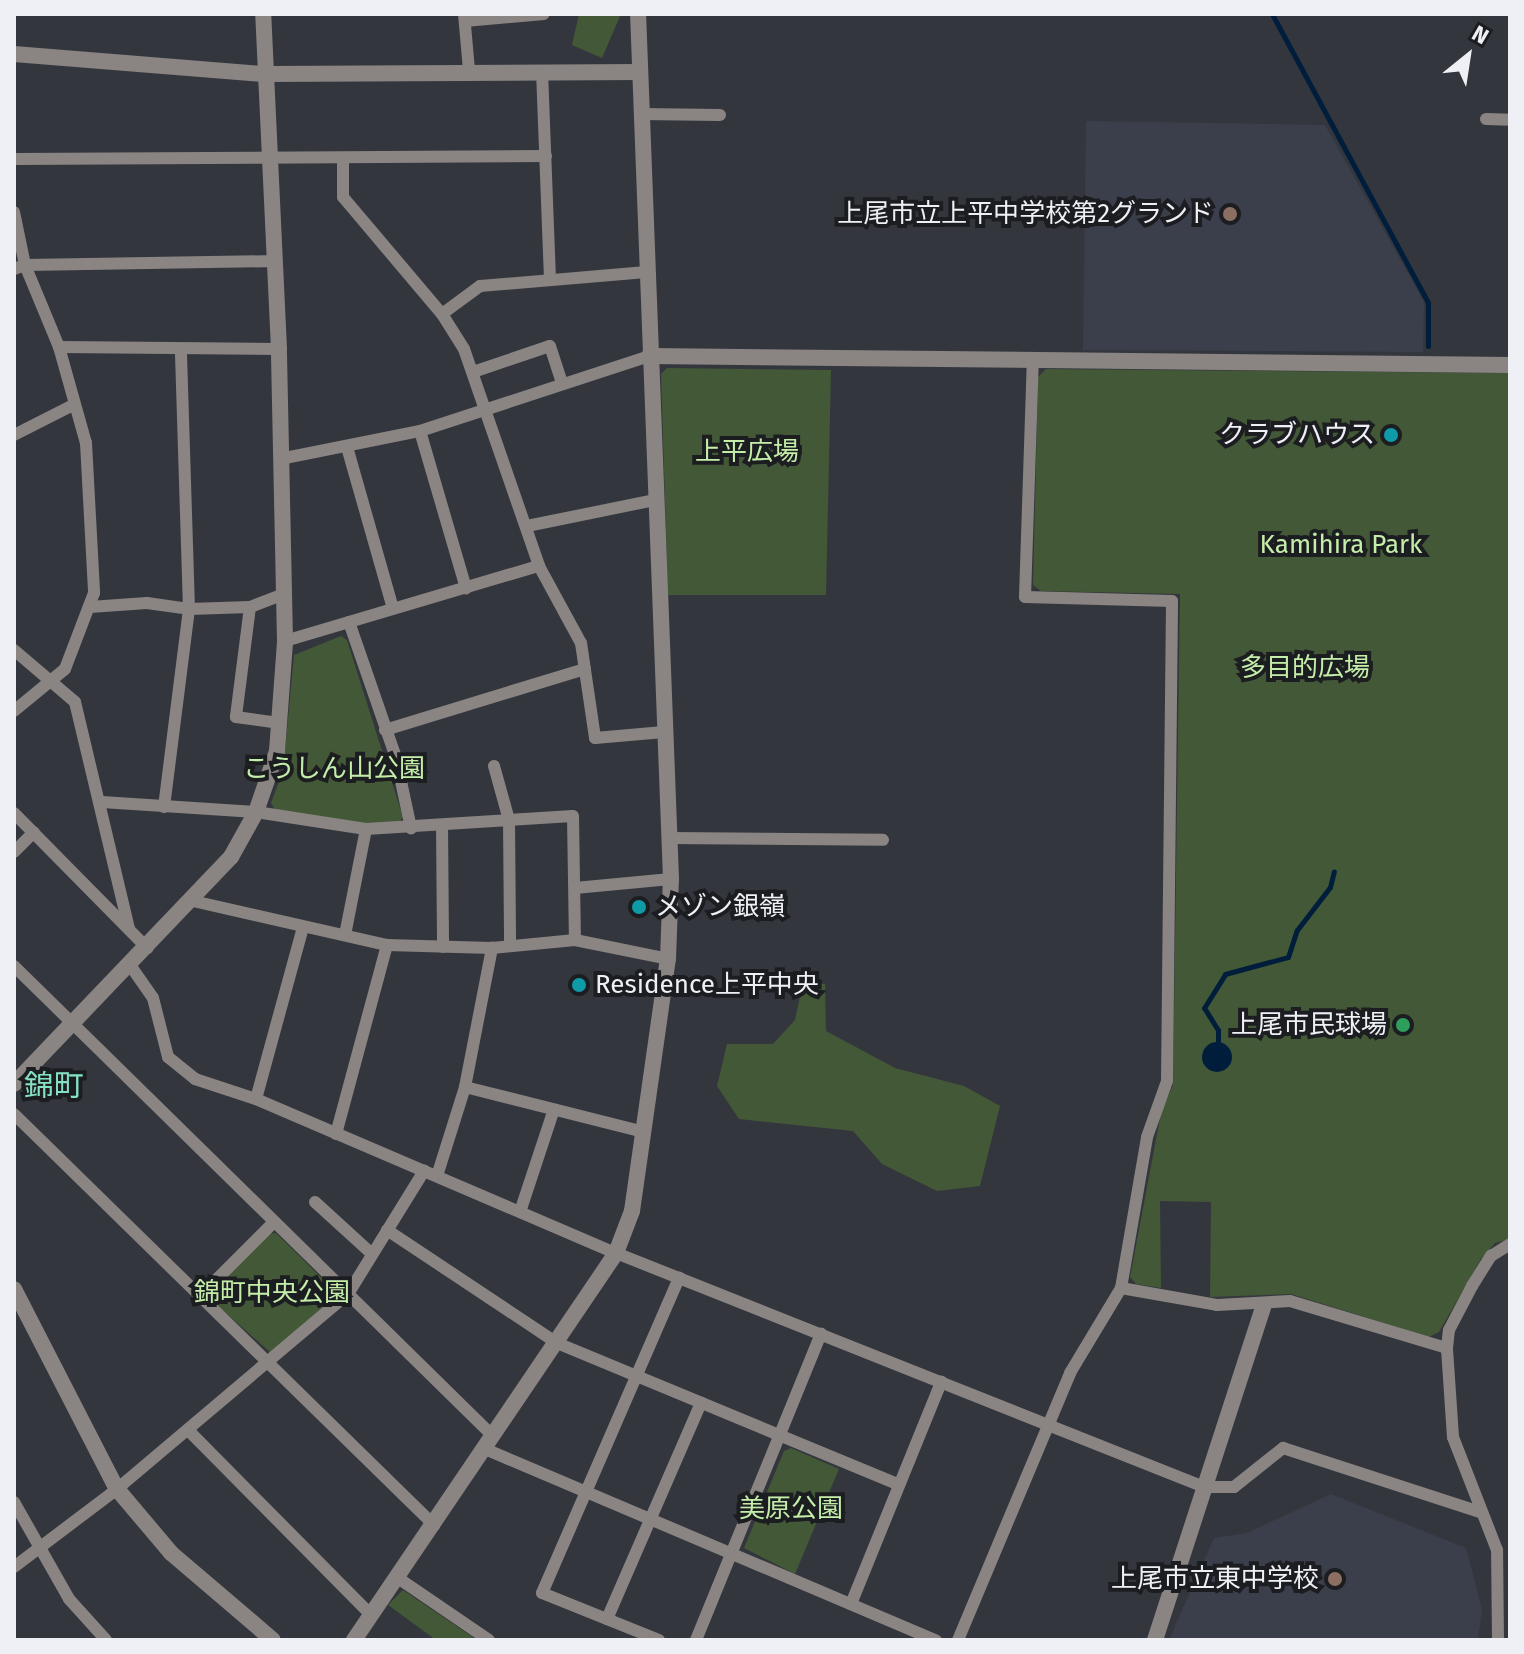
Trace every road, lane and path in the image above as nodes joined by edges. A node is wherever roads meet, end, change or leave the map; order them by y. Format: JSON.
{"nodes":[{"id":1,"x":263,"y":14,"type":"edge"},
{"id":2,"x":544,"y":14,"type":"edge"},
{"id":3,"x":638,"y":14,"type":"edge"},
{"id":4,"x":464,"y":18,"type":"edge"},
{"id":5,"x":14,"y":54,"type":"edge"},
{"id":6,"x":469,"y":70,"type":"junction"},
{"id":7,"x":542,"y":71,"type":"junction"},
{"id":8,"x":639,"y":72,"type":"junction"},
{"id":9,"x":265,"y":74,"type":"junction"},
{"id":10,"x":640,"y":114,"type":"junction"},
{"id":11,"x":720,"y":115,"type":"dead end"},
{"id":12,"x":1486,"y":119,"type":"dead end"},
{"id":13,"x":1510,"y":120,"type":"edge"},
{"id":14,"x":546,"y":156,"type":"junction"},
{"id":15,"x":14,"y":159,"type":"edge"},
{"id":16,"x":268,"y":159,"type":"junction"},
{"id":17,"x":343,"y":160,"type":"junction"},
{"id":18,"x":14,"y":212,"type":"edge"},
{"id":19,"x":276,"y":261,"type":"junction"},
{"id":20,"x":19,"y":267,"type":"edge"},
{"id":21,"x":646,"y":272,"type":"junction"},
{"id":22,"x":550,"y":277,"type":"junction"},
{"id":23,"x":442,"y":314,"type":"junction"},
{"id":24,"x":59,"y":347,"type":"junction"},
{"id":25,"x":181,"y":349,"type":"junction"},
{"id":26,"x":279,"y":349,"type":"junction"},
{"id":27,"x":649,"y":356,"type":"junction"},
{"id":28,"x":1033,"y":361,"type":"junction"},
{"id":29,"x":1510,"y":365,"type":"edge"},
{"id":30,"x":473,"y":372,"type":"junction"},
{"id":31,"x":562,"y":382,"type":"junction"},
{"id":32,"x":75,"y":404,"type":"junction"},
{"id":33,"x":488,"y":409,"type":"junction"},
{"id":34,"x":420,"y":431,"type":"junction"},
{"id":35,"x":14,"y":435,"type":"edge"},
{"id":36,"x":347,"y":447,"type":"junction"},
{"id":37,"x":280,"y":459,"type":"junction"},
{"id":38,"x":655,"y":500,"type":"junction"},
{"id":39,"x":527,"y":526,"type":"junction"},
{"id":40,"x":539,"y":566,"type":"junction"},
{"id":41,"x":466,"y":588,"type":"junction"},
{"id":42,"x":284,"y":594,"type":"junction"},
{"id":43,"x":90,"y":607,"type":"junction"},
{"id":44,"x":250,"y":607,"type":"junction"},
{"id":45,"x":189,"y":609,"type":"junction"},
{"id":46,"x":393,"y":609,"type":"junction"},
{"id":47,"x":349,"y":622,"type":"junction"},
{"id":48,"x":285,"y":641,"type":"junction"},
{"id":49,"x":14,"y":650,"type":"edge"},
{"id":50,"x":585,"y":669,"type":"junction"},
{"id":51,"x":49,"y":678,"type":"junction"},
{"id":52,"x":14,"y":711,"type":"edge"},
{"id":53,"x":279,"y":723,"type":"junction"},
{"id":54,"x":385,"y":730,"type":"junction"},
{"id":55,"x":664,"y":732,"type":"junction"},
{"id":56,"x":494,"y":766,"type":"dead end"},
{"id":57,"x":102,"y":802,"type":"junction"},
{"id":58,"x":164,"y":807,"type":"junction"},
{"id":59,"x":256,"y":812,"type":"junction"},
{"id":60,"x":14,"y":813,"type":"edge"},
{"id":61,"x":509,"y":820,"type":"junction"},
{"id":62,"x":442,"y":825,"type":"junction"},
{"id":63,"x":411,"y":828,"type":"junction"},
{"id":64,"x":366,"y":829,"type":"junction"},
{"id":65,"x":34,"y":832,"type":"junction"},
{"id":66,"x":669,"y":838,"type":"junction"},
{"id":67,"x":883,"y":840,"type":"dead end"},
{"id":68,"x":14,"y":852,"type":"edge"},
{"id":69,"x":671,"y":879,"type":"junction"},
{"id":70,"x":575,"y":888,"type":"junction"},
{"id":71,"x":193,"y":901,"type":"junction"},
{"id":72,"x":303,"y":927,"type":"junction"},
{"id":73,"x":129,"y":929,"type":"junction"},
{"id":74,"x":345,"y":935,"type":"junction"},
{"id":75,"x":575,"y":940,"type":"junction"},
{"id":76,"x":387,"y":945,"type":"junction"},
{"id":77,"x":510,"y":946,"type":"junction"},
{"id":78,"x":443,"y":947,"type":"junction"},
{"id":79,"x":147,"y":948,"type":"junction"},
{"id":80,"x":492,"y":948,"type":"junction"},
{"id":81,"x":668,"y":959,"type":"junction"},
{"id":82,"x":130,"y":965,"type":"junction"},
{"id":83,"x":14,"y":966,"type":"edge"},
{"id":84,"x":73,"y":1024,"type":"junction"},
{"id":85,"x":14,"y":1084,"type":"edge"},
{"id":86,"x":465,"y":1087,"type":"junction"},
{"id":87,"x":256,"y":1099,"type":"junction"},
{"id":88,"x":554,"y":1109,"type":"junction"},
{"id":89,"x":14,"y":1114,"type":"edge"},
{"id":90,"x":644,"y":1132,"type":"junction"},
{"id":91,"x":336,"y":1134,"type":"junction"},
{"id":92,"x":424,"y":1171,"type":"junction"},
{"id":93,"x":437,"y":1176,"type":"junction"},
{"id":94,"x":315,"y":1202,"type":"dead end"},
{"id":95,"x":520,"y":1212,"type":"junction"},
{"id":96,"x":274,"y":1222,"type":"junction"},
{"id":97,"x":387,"y":1230,"type":"junction"},
{"id":98,"x":1510,"y":1244,"type":"edge"},
{"id":99,"x":616,"y":1253,"type":"junction"},
{"id":100,"x":372,"y":1254,"type":"junction"},
{"id":101,"x":679,"y":1278,"type":"junction"},
{"id":102,"x":1121,"y":1288,"type":"junction"},
{"id":103,"x":14,"y":1289,"type":"edge"},
{"id":104,"x":348,"y":1294,"type":"junction"},
{"id":105,"x":200,"y":1296,"type":"junction"},
{"id":106,"x":1264,"y":1305,"type":"junction"},
{"id":107,"x":821,"y":1334,"type":"junction"},
{"id":108,"x":557,"y":1343,"type":"junction"},
{"id":109,"x":1447,"y":1348,"type":"junction"},
{"id":110,"x":268,"y":1362,"type":"junction"},
{"id":111,"x":636,"y":1376,"type":"junction"},
{"id":112,"x":941,"y":1382,"type":"junction"},
{"id":113,"x":701,"y":1403,"type":"junction"},
{"id":114,"x":1047,"y":1425,"type":"junction"},
{"id":115,"x":188,"y":1430,"type":"junction"},
{"id":116,"x":780,"y":1436,"type":"junction"},
{"id":117,"x":489,"y":1442,"type":"junction"},
{"id":118,"x":899,"y":1485,"type":"junction"},
{"id":119,"x":1204,"y":1487,"type":"junction"},
{"id":120,"x":117,"y":1489,"type":"junction"},
{"id":121,"x":586,"y":1491,"type":"junction"},
{"id":122,"x":14,"y":1502,"type":"edge"},
{"id":123,"x":1480,"y":1512,"type":"junction"},
{"id":124,"x":650,"y":1519,"type":"junction"},
{"id":125,"x":434,"y":1525,"type":"junction"},
{"id":126,"x":39,"y":1548,"type":"junction"},
{"id":127,"x":732,"y":1553,"type":"junction"},
{"id":128,"x":14,"y":1567,"type":"edge"},
{"id":129,"x":398,"y":1578,"type":"junction"},
{"id":130,"x":851,"y":1604,"type":"junction"},
{"id":131,"x":1504,"y":1608,"type":"edge"},
{"id":132,"x":371,"y":1615,"type":"junction"},
{"id":133,"x":607,"y":1619,"type":"junction"},
{"id":134,"x":106,"y":1640,"type":"edge"},
{"id":135,"x":273,"y":1640,"type":"edge"},
{"id":136,"x":354,"y":1640,"type":"edge"},
{"id":137,"x":489,"y":1640,"type":"edge"},
{"id":138,"x":659,"y":1640,"type":"edge"},
{"id":139,"x":697,"y":1640,"type":"edge"},
{"id":140,"x":936,"y":1640,"type":"edge"},
{"id":141,"x":958,"y":1640,"type":"edge"},
{"id":142,"x":1155,"y":1640,"type":"edge"},
{"id":143,"x":1498,"y":1640,"type":"edge"}],
"edges":[{"from":1,"to":9,"type":"street"},
{"from":2,"to":4,"type":"street"},
{"from":3,"to":8,"type":"street"},
{"from":4,"to":6,"type":"street"},
{"from":5,"to":9,"type":"street"},
{"from":6,"to":7,"type":"street"},
{"from":6,"to":9,"type":"street"},
{"from":7,"to":8,"type":"street"},
{"from":7,"to":14,"type":"street"},
{"from":8,"to":10,"type":"street"},
{"from":9,"to":16,"type":"street"},
{"from":10,"to":11,"type":"street"},
{"from":10,"to":21,"type":"street"},
{"from":12,"to":13,"type":"street"},
{"from":14,"to":17,"type":"street"},
{"from":14,"to":22,"type":"street"},
{"from":15,"to":16,"type":"street"},
{"from":16,"to":17,"type":"street"},
{"from":16,"to":19,"type":"street"},
{"from":17,"to":23,"type":"street"},
{"from":18,"to":20,"type":"street"},
{"from":19,"to":20,"type":"street"},
{"from":19,"to":26,"type":"street"},
{"from":20,"to":24,"type":"street"},
{"from":21,"to":22,"type":"street"},
{"from":21,"to":27,"type":"street"},
{"from":22,"to":23,"type":"street"},
{"from":23,"to":30,"type":"street"},
{"from":24,"to":25,"type":"street"},
{"from":24,"to":32,"type":"street"},
{"from":25,"to":26,"type":"street"},
{"from":25,"to":45,"type":"street"},
{"from":26,"to":37,"type":"street"},
{"from":27,"to":28,"type":"street"},
{"from":27,"to":31,"type":"street"},
{"from":27,"to":38,"type":"street"},
{"from":28,"to":29,"type":"street"},
{"from":28,"to":102,"type":"street"},
{"from":30,"to":31,"type":"street"},
{"from":30,"to":33,"type":"street"},
{"from":31,"to":33,"type":"street"},
{"from":32,"to":35,"type":"street"},
{"from":32,"to":43,"type":"street"},
{"from":33,"to":34,"type":"street"},
{"from":33,"to":39,"type":"street"},
{"from":34,"to":36,"type":"street"},
{"from":34,"to":41,"type":"street"},
{"from":36,"to":37,"type":"street"},
{"from":36,"to":46,"type":"street"},
{"from":37,"to":42,"type":"street"},
{"from":38,"to":39,"type":"street"},
{"from":38,"to":55,"type":"street"},
{"from":39,"to":40,"type":"street"},
{"from":40,"to":41,"type":"street"},
{"from":40,"to":50,"type":"street"},
{"from":41,"to":46,"type":"street"},
{"from":42,"to":44,"type":"street"},
{"from":42,"to":48,"type":"street"},
{"from":43,"to":45,"type":"street"},
{"from":43,"to":51,"type":"street"},
{"from":44,"to":45,"type":"street"},
{"from":44,"to":53,"type":"street"},
{"from":45,"to":58,"type":"street"},
{"from":46,"to":47,"type":"street"},
{"from":47,"to":48,"type":"street"},
{"from":47,"to":54,"type":"street"},
{"from":48,"to":53,"type":"street"},
{"from":49,"to":51,"type":"street"},
{"from":50,"to":54,"type":"street"},
{"from":50,"to":55,"type":"street"},
{"from":51,"to":52,"type":"street"},
{"from":51,"to":57,"type":"street"},
{"from":53,"to":59,"type":"street"},
{"from":54,"to":63,"type":"street"},
{"from":55,"to":66,"type":"street"},
{"from":56,"to":61,"type":"street"},
{"from":57,"to":58,"type":"street"},
{"from":57,"to":73,"type":"street"},
{"from":58,"to":59,"type":"street"},
{"from":59,"to":64,"type":"street"},
{"from":59,"to":71,"type":"street"},
{"from":60,"to":65,"type":"street"},
{"from":61,"to":62,"type":"street"},
{"from":61,"to":70,"type":"street"},
{"from":61,"to":77,"type":"street"},
{"from":62,"to":63,"type":"street"},
{"from":62,"to":78,"type":"street"},
{"from":63,"to":64,"type":"street"},
{"from":64,"to":74,"type":"street"},
{"from":65,"to":68,"type":"street"},
{"from":65,"to":73,"type":"street"},
{"from":66,"to":67,"type":"street"},
{"from":66,"to":69,"type":"street"},
{"from":69,"to":70,"type":"street"},
{"from":69,"to":81,"type":"street"},
{"from":70,"to":75,"type":"street"},
{"from":71,"to":72,"type":"street"},
{"from":71,"to":79,"type":"street"},
{"from":72,"to":74,"type":"street"},
{"from":72,"to":87,"type":"street"},
{"from":73,"to":79,"type":"street"},
{"from":74,"to":76,"type":"street"},
{"from":75,"to":77,"type":"street"},
{"from":75,"to":81,"type":"street"},
{"from":76,"to":78,"type":"street"},
{"from":76,"to":91,"type":"street"},
{"from":77,"to":80,"type":"street"},
{"from":78,"to":80,"type":"street"},
{"from":79,"to":82,"type":"street"},
{"from":80,"to":86,"type":"street"},
{"from":81,"to":90,"type":"street"},
{"from":82,"to":84,"type":"street"},
{"from":82,"to":87,"type":"street"},
{"from":83,"to":84,"type":"street"},
{"from":84,"to":85,"type":"street"},
{"from":84,"to":96,"type":"street"},
{"from":86,"to":88,"type":"street"},
{"from":86,"to":93,"type":"street"},
{"from":87,"to":91,"type":"street"},
{"from":88,"to":90,"type":"street"},
{"from":88,"to":95,"type":"street"},
{"from":89,"to":105,"type":"street"},
{"from":90,"to":99,"type":"street"},
{"from":91,"to":92,"type":"street"},
{"from":92,"to":93,"type":"street"},
{"from":92,"to":97,"type":"street"},
{"from":93,"to":95,"type":"street"},
{"from":94,"to":100,"type":"street"},
{"from":95,"to":99,"type":"street"},
{"from":96,"to":104,"type":"street"},
{"from":96,"to":105,"type":"street"},
{"from":97,"to":100,"type":"street"},
{"from":97,"to":108,"type":"street"},
{"from":98,"to":109,"type":"street"},
{"from":99,"to":101,"type":"street"},
{"from":99,"to":108,"type":"street"},
{"from":100,"to":104,"type":"street"},
{"from":101,"to":107,"type":"street"},
{"from":101,"to":111,"type":"street"},
{"from":102,"to":106,"type":"street"},
{"from":102,"to":114,"type":"street"},
{"from":103,"to":120,"type":"street"},
{"from":104,"to":110,"type":"street"},
{"from":104,"to":117,"type":"street"},
{"from":105,"to":110,"type":"street"},
{"from":106,"to":109,"type":"street"},
{"from":106,"to":119,"type":"street"},
{"from":107,"to":112,"type":"street"},
{"from":107,"to":116,"type":"street"},
{"from":108,"to":111,"type":"street"},
{"from":108,"to":117,"type":"street"},
{"from":109,"to":123,"type":"street"},
{"from":110,"to":115,"type":"street"},
{"from":110,"to":125,"type":"street"},
{"from":111,"to":113,"type":"street"},
{"from":111,"to":121,"type":"street"},
{"from":112,"to":114,"type":"street"},
{"from":112,"to":118,"type":"street"},
{"from":113,"to":116,"type":"street"},
{"from":113,"to":124,"type":"street"},
{"from":114,"to":119,"type":"street"},
{"from":114,"to":141,"type":"street"},
{"from":115,"to":120,"type":"street"},
{"from":115,"to":132,"type":"street"},
{"from":116,"to":118,"type":"street"},
{"from":116,"to":127,"type":"street"},
{"from":117,"to":121,"type":"street"},
{"from":117,"to":125,"type":"street"},
{"from":118,"to":130,"type":"street"},
{"from":119,"to":123,"type":"street"},
{"from":119,"to":142,"type":"street"},
{"from":120,"to":126,"type":"street"},
{"from":120,"to":135,"type":"street"},
{"from":121,"to":124,"type":"street"},
{"from":121,"to":133,"type":"street"},
{"from":122,"to":126,"type":"street"},
{"from":123,"to":131,"type":"street"},
{"from":124,"to":127,"type":"street"},
{"from":124,"to":133,"type":"street"},
{"from":125,"to":129,"type":"street"},
{"from":126,"to":128,"type":"street"},
{"from":126,"to":134,"type":"street"},
{"from":127,"to":130,"type":"street"},
{"from":127,"to":139,"type":"street"},
{"from":129,"to":132,"type":"street"},
{"from":129,"to":137,"type":"street"},
{"from":130,"to":140,"type":"street"},
{"from":131,"to":143,"type":"street"},
{"from":132,"to":136,"type":"street"},
{"from":133,"to":138,"type":"street"}]}
